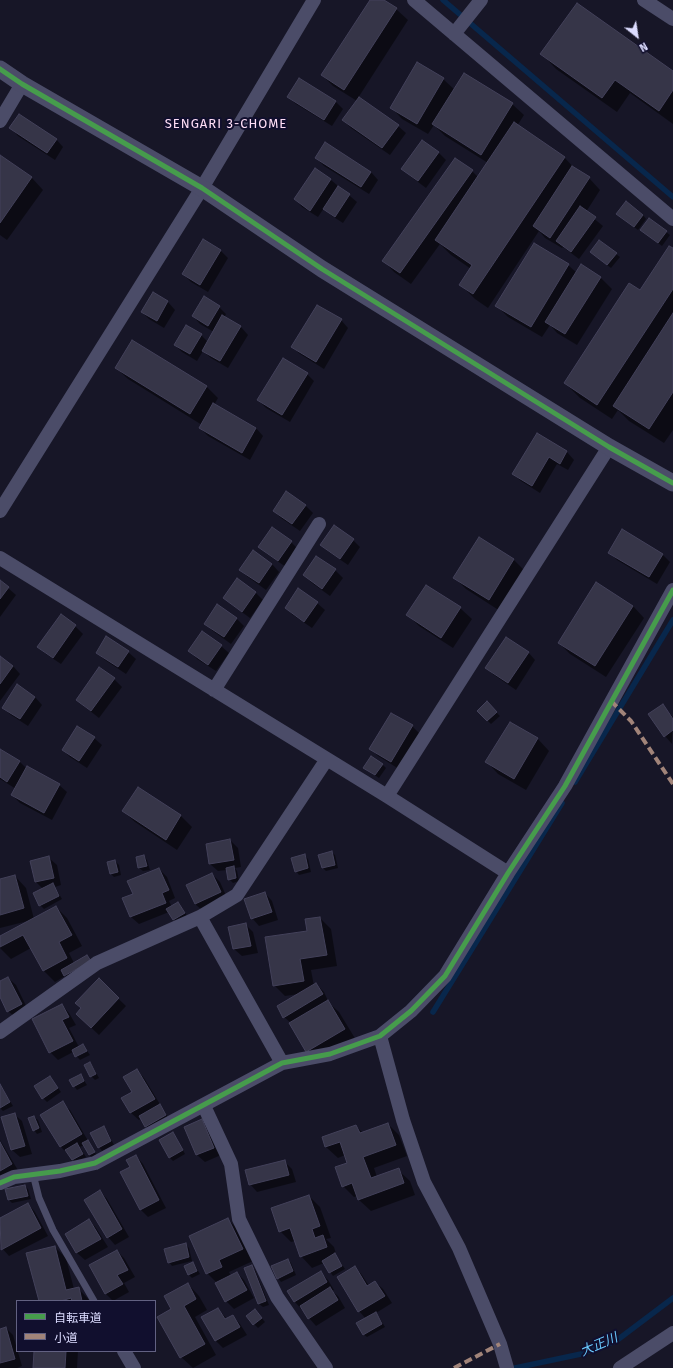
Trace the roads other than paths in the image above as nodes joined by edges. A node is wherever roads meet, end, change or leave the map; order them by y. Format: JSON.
{"nodes":[{"id":1,"x":314,"y":0,"type":"edge"},
{"id":2,"x":414,"y":0,"type":"edge"},
{"id":3,"x":481,"y":0,"type":"edge"},
{"id":4,"x":644,"y":0,"type":"edge"},
{"id":5,"x":673,"y":19,"type":"edge"},
{"id":6,"x":454,"y":34,"type":"junction"},
{"id":7,"x":0,"y":69,"type":"edge"},
{"id":8,"x":22,"y":84,"type":"junction"},
{"id":9,"x":0,"y":121,"type":"edge"},
{"id":10,"x":202,"y":188,"type":"junction"},
{"id":11,"x":673,"y":219,"type":"edge"},
{"id":12,"x":609,"y":447,"type":"junction"},
{"id":13,"x":673,"y":483,"type":"edge"},
{"id":14,"x":0,"y":511,"type":"edge"},
{"id":15,"x":319,"y":524,"type":"dead end"},
{"id":16,"x":0,"y":558,"type":"edge"},
{"id":17,"x":673,"y":590,"type":"edge"},
{"id":18,"x":214,"y":690,"type":"junction"},
{"id":19,"x":327,"y":759,"type":"junction"},
{"id":20,"x":387,"y":796,"type":"junction"},
{"id":21,"x":508,"y":873,"type":"junction"},
{"id":22,"x":200,"y":917,"type":"junction"},
{"id":23,"x":0,"y":1032,"type":"edge"},
{"id":24,"x":380,"y":1036,"type":"junction"},
{"id":25,"x":282,"y":1063,"type":"junction"},
{"id":26,"x":204,"y":1106,"type":"junction"},
{"id":27,"x":33,"y":1174,"type":"junction"},
{"id":28,"x":0,"y":1183,"type":"edge"},
{"id":29,"x":93,"y":1300,"type":"edge"},
{"id":30,"x":673,"y":1333,"type":"edge"},
{"id":31,"x":125,"y":1352,"type":"edge"},
{"id":32,"x":134,"y":1368,"type":"edge"},
{"id":33,"x":326,"y":1368,"type":"edge"},
{"id":34,"x":507,"y":1368,"type":"edge"},
{"id":35,"x":620,"y":1368,"type":"edge"}],
"edges":[{"from":1,"to":10,"type":"street"},
{"from":2,"to":6,"type":"street"},
{"from":3,"to":6,"type":"street"},
{"from":4,"to":5,"type":"street"},
{"from":6,"to":11,"type":"street"},
{"from":7,"to":8,"type":"street"},
{"from":8,"to":9,"type":"street"},
{"from":8,"to":10,"type":"street"},
{"from":10,"to":12,"type":"street"},
{"from":10,"to":14,"type":"street"},
{"from":12,"to":13,"type":"street"},
{"from":12,"to":20,"type":"street"},
{"from":15,"to":18,"type":"street"},
{"from":16,"to":18,"type":"street"},
{"from":17,"to":21,"type":"street"},
{"from":18,"to":19,"type":"street"},
{"from":19,"to":20,"type":"street"},
{"from":19,"to":22,"type":"street"},
{"from":20,"to":21,"type":"street"},
{"from":21,"to":24,"type":"street"},
{"from":22,"to":23,"type":"street"},
{"from":22,"to":25,"type":"street"},
{"from":24,"to":25,"type":"street"},
{"from":24,"to":34,"type":"street"},
{"from":25,"to":26,"type":"street"},
{"from":26,"to":27,"type":"street"},
{"from":26,"to":33,"type":"street"},
{"from":27,"to":28,"type":"street"},
{"from":27,"to":29,"type":"lane"},
{"from":30,"to":35,"type":"street"},
{"from":31,"to":32,"type":"street"}]}
